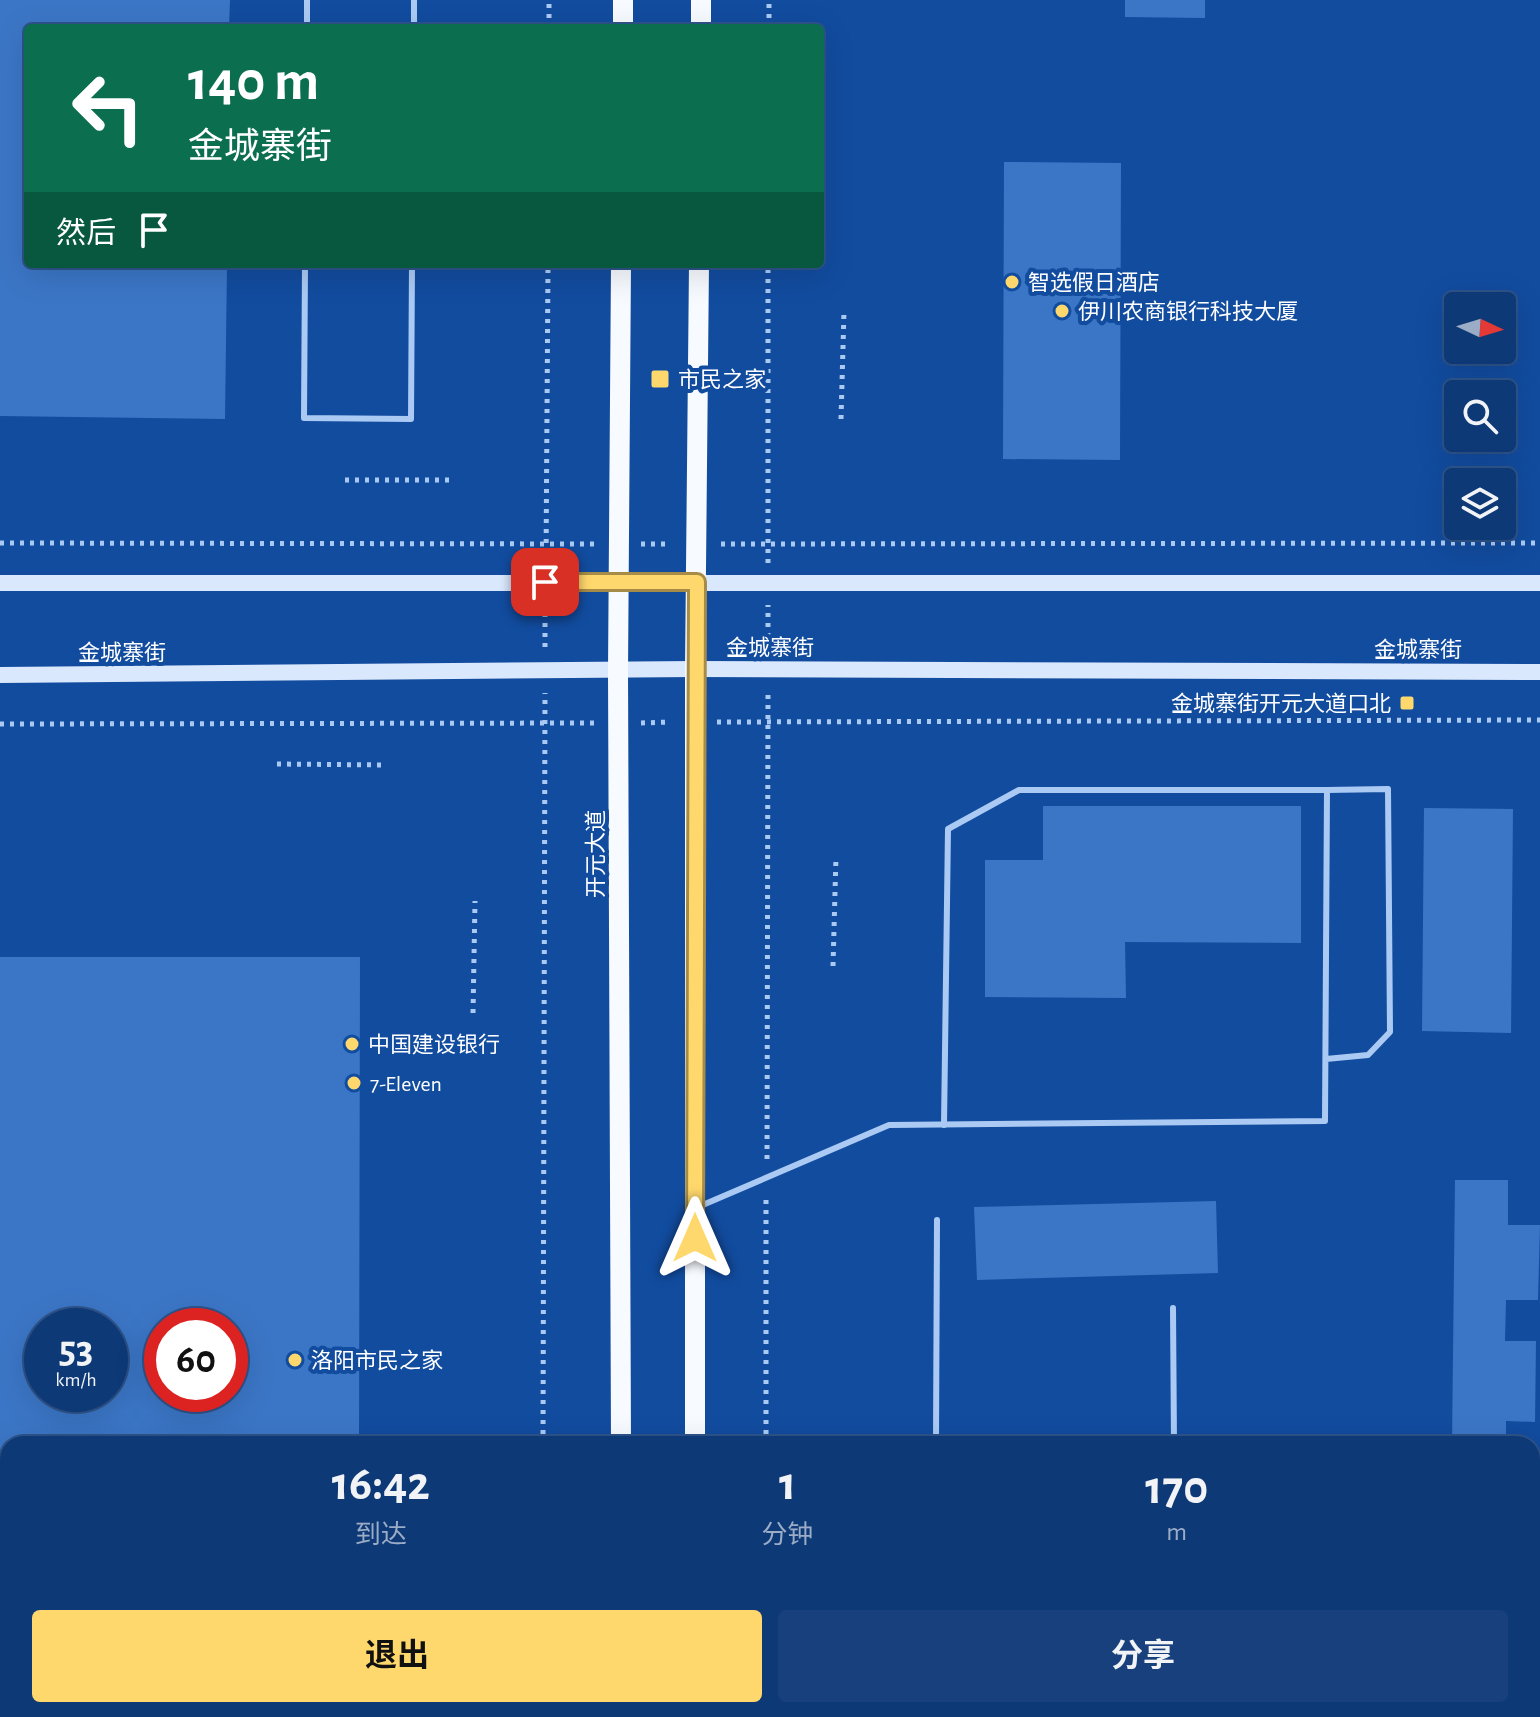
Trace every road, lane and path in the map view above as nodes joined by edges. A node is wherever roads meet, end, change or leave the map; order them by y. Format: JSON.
{"nodes":[{"id":1,"x":307,"y":0,"type":"edge"},
{"id":2,"x":414,"y":0,"type":"edge"},
{"id":3,"x":549,"y":0,"type":"edge"},
{"id":4,"x":623,"y":0,"type":"edge"},
{"id":5,"x":701,"y":0,"type":"edge"},
{"id":6,"x":769,"y":0,"type":"edge"},
{"id":7,"x":307,"y":24,"type":"edge"},
{"id":8,"x":414,"y":24,"type":"edge"},
{"id":9,"x":549,"y":24,"type":"edge"},
{"id":10,"x":623,"y":24,"type":"edge"},
{"id":11,"x":701,"y":24,"type":"edge"},
{"id":12,"x":769,"y":24,"type":"edge"},
{"id":13,"x":305,"y":268,"type":"edge"},
{"id":14,"x":412,"y":268,"type":"edge"},
{"id":15,"x":548,"y":268,"type":"edge"},
{"id":16,"x":621,"y":268,"type":"edge"},
{"id":17,"x":699,"y":268,"type":"edge"},
{"id":18,"x":768,"y":268,"type":"edge"},
{"id":19,"x":844,"y":311,"type":"dead end"},
{"id":20,"x":841,"y":419,"type":"dead end"},
{"id":21,"x":345,"y":480,"type":"dead end"},
{"id":22,"x":455,"y":480,"type":"dead end"},
{"id":23,"x":0,"y":543,"type":"edge"},
{"id":24,"x":1540,"y":543,"type":"edge"},
{"id":25,"x":546,"y":544,"type":"junction"},
{"id":26,"x":618,"y":544,"type":"junction"},
{"id":27,"x":697,"y":544,"type":"junction"},
{"id":28,"x":768,"y":544,"type":"junction"},
{"id":29,"x":545,"y":582,"type":"junction"},
{"id":30,"x":618,"y":582,"type":"junction"},
{"id":31,"x":697,"y":582,"type":"junction"},
{"id":32,"x":768,"y":582,"type":"junction"},
{"id":33,"x":0,"y":583,"type":"edge"},
{"id":34,"x":1540,"y":583,"type":"edge"},
{"id":35,"x":695,"y":669,"type":"junction"},
{"id":36,"x":768,"y":669,"type":"junction"},
{"id":37,"x":618,"y":671,"type":"junction"},
{"id":38,"x":545,"y":672,"type":"junction"},
{"id":39,"x":1540,"y":672,"type":"edge"},
{"id":40,"x":0,"y":675,"type":"edge"},
{"id":41,"x":1540,"y":720,"type":"edge"},
{"id":42,"x":695,"y":722,"type":"junction"},
{"id":43,"x":768,"y":722,"type":"junction"},
{"id":44,"x":545,"y":723,"type":"junction"},
{"id":45,"x":618,"y":723,"type":"junction"},
{"id":46,"x":0,"y":724,"type":"edge"},
{"id":47,"x":277,"y":764,"type":"dead end"},
{"id":48,"x":386,"y":765,"type":"dead end"},
{"id":49,"x":1327,"y":790,"type":"junction"},
{"id":50,"x":836,"y":856,"type":"dead end"},
{"id":51,"x":475,"y":901,"type":"dead end"},
{"id":52,"x":833,"y":966,"type":"dead end"},
{"id":53,"x":473,"y":1013,"type":"dead end"},
{"id":54,"x":1326,"y":1059,"type":"junction"},
{"id":55,"x":944,"y":1125,"type":"junction"},
{"id":56,"x":766,"y":1179,"type":"junction"},
{"id":57,"x":695,"y":1209,"type":"junction"},
{"id":58,"x":937,"y":1220,"type":"dead end"},
{"id":59,"x":1173,"y":1308,"type":"dead end"},
{"id":60,"x":543,"y":1436,"type":"edge"},
{"id":61,"x":621,"y":1436,"type":"edge"},
{"id":62,"x":695,"y":1436,"type":"edge"},
{"id":63,"x":766,"y":1436,"type":"edge"},
{"id":64,"x":936,"y":1436,"type":"edge"},
{"id":65,"x":1174,"y":1436,"type":"edge"}],
"edges":[{"from":1,"to":7,"type":"lane"},
{"from":2,"to":8,"type":"lane"},
{"from":3,"to":9,"type":"path"},
{"from":4,"to":10,"type":"main road"},
{"from":5,"to":11,"type":"main road"},
{"from":6,"to":12,"type":"path"},
{"from":13,"to":14,"type":"lane"},
{"from":15,"to":25,"type":"path"},
{"from":16,"to":26,"type":"main road","name":"开元大道"},
{"from":17,"to":27,"type":"main road"},
{"from":18,"to":28,"type":"path"},
{"from":19,"to":20,"type":"path"},
{"from":21,"to":22,"type":"path"},
{"from":23,"to":25,"type":"path"},
{"from":24,"to":28,"type":"path"},
{"from":25,"to":26,"type":"path"},
{"from":25,"to":29,"type":"path"},
{"from":26,"to":27,"type":"path"},
{"from":26,"to":30,"type":"main road","name":"开元大道"},
{"from":27,"to":28,"type":"path"},
{"from":27,"to":31,"type":"main road"},
{"from":28,"to":32,"type":"path"},
{"from":29,"to":30,"type":"main road"},
{"from":29,"to":33,"type":"main road"},
{"from":29,"to":38,"type":"path"},
{"from":30,"to":31,"type":"main road"},
{"from":30,"to":37,"type":"main road","name":"开元大道"},
{"from":31,"to":32,"type":"main road"},
{"from":31,"to":35,"type":"main road"},
{"from":32,"to":34,"type":"main road"},
{"from":32,"to":36,"type":"path"},
{"from":35,"to":36,"type":"main road","name":"金城寨街"},
{"from":35,"to":37,"type":"main road","name":"金城寨街"},
{"from":35,"to":42,"type":"main road"},
{"from":36,"to":39,"type":"main road","name":"金城寨街"},
{"from":36,"to":43,"type":"path"},
{"from":37,"to":38,"type":"main road","name":"金城寨街"},
{"from":37,"to":45,"type":"main road","name":"开元大道"},
{"from":38,"to":40,"type":"main road","name":"金城寨街"},
{"from":38,"to":44,"type":"path"},
{"from":41,"to":43,"type":"path"},
{"from":42,"to":43,"type":"path"},
{"from":42,"to":45,"type":"path"},
{"from":42,"to":57,"type":"main road"},
{"from":43,"to":56,"type":"path"},
{"from":44,"to":45,"type":"path"},
{"from":44,"to":46,"type":"path"},
{"from":44,"to":60,"type":"path"},
{"from":45,"to":61,"type":"main road","name":"开元大道"},
{"from":47,"to":48,"type":"path"},
{"from":49,"to":54,"type":"lane"},
{"from":49,"to":54,"type":"lane"},
{"from":49,"to":55,"type":"lane"},
{"from":50,"to":52,"type":"path"},
{"from":51,"to":53,"type":"path"},
{"from":54,"to":55,"type":"lane"},
{"from":55,"to":56,"type":"lane"},
{"from":56,"to":57,"type":"lane"},
{"from":56,"to":63,"type":"path"},
{"from":57,"to":62,"type":"main road"},
{"from":58,"to":64,"type":"lane"},
{"from":59,"to":65,"type":"lane"}]}
